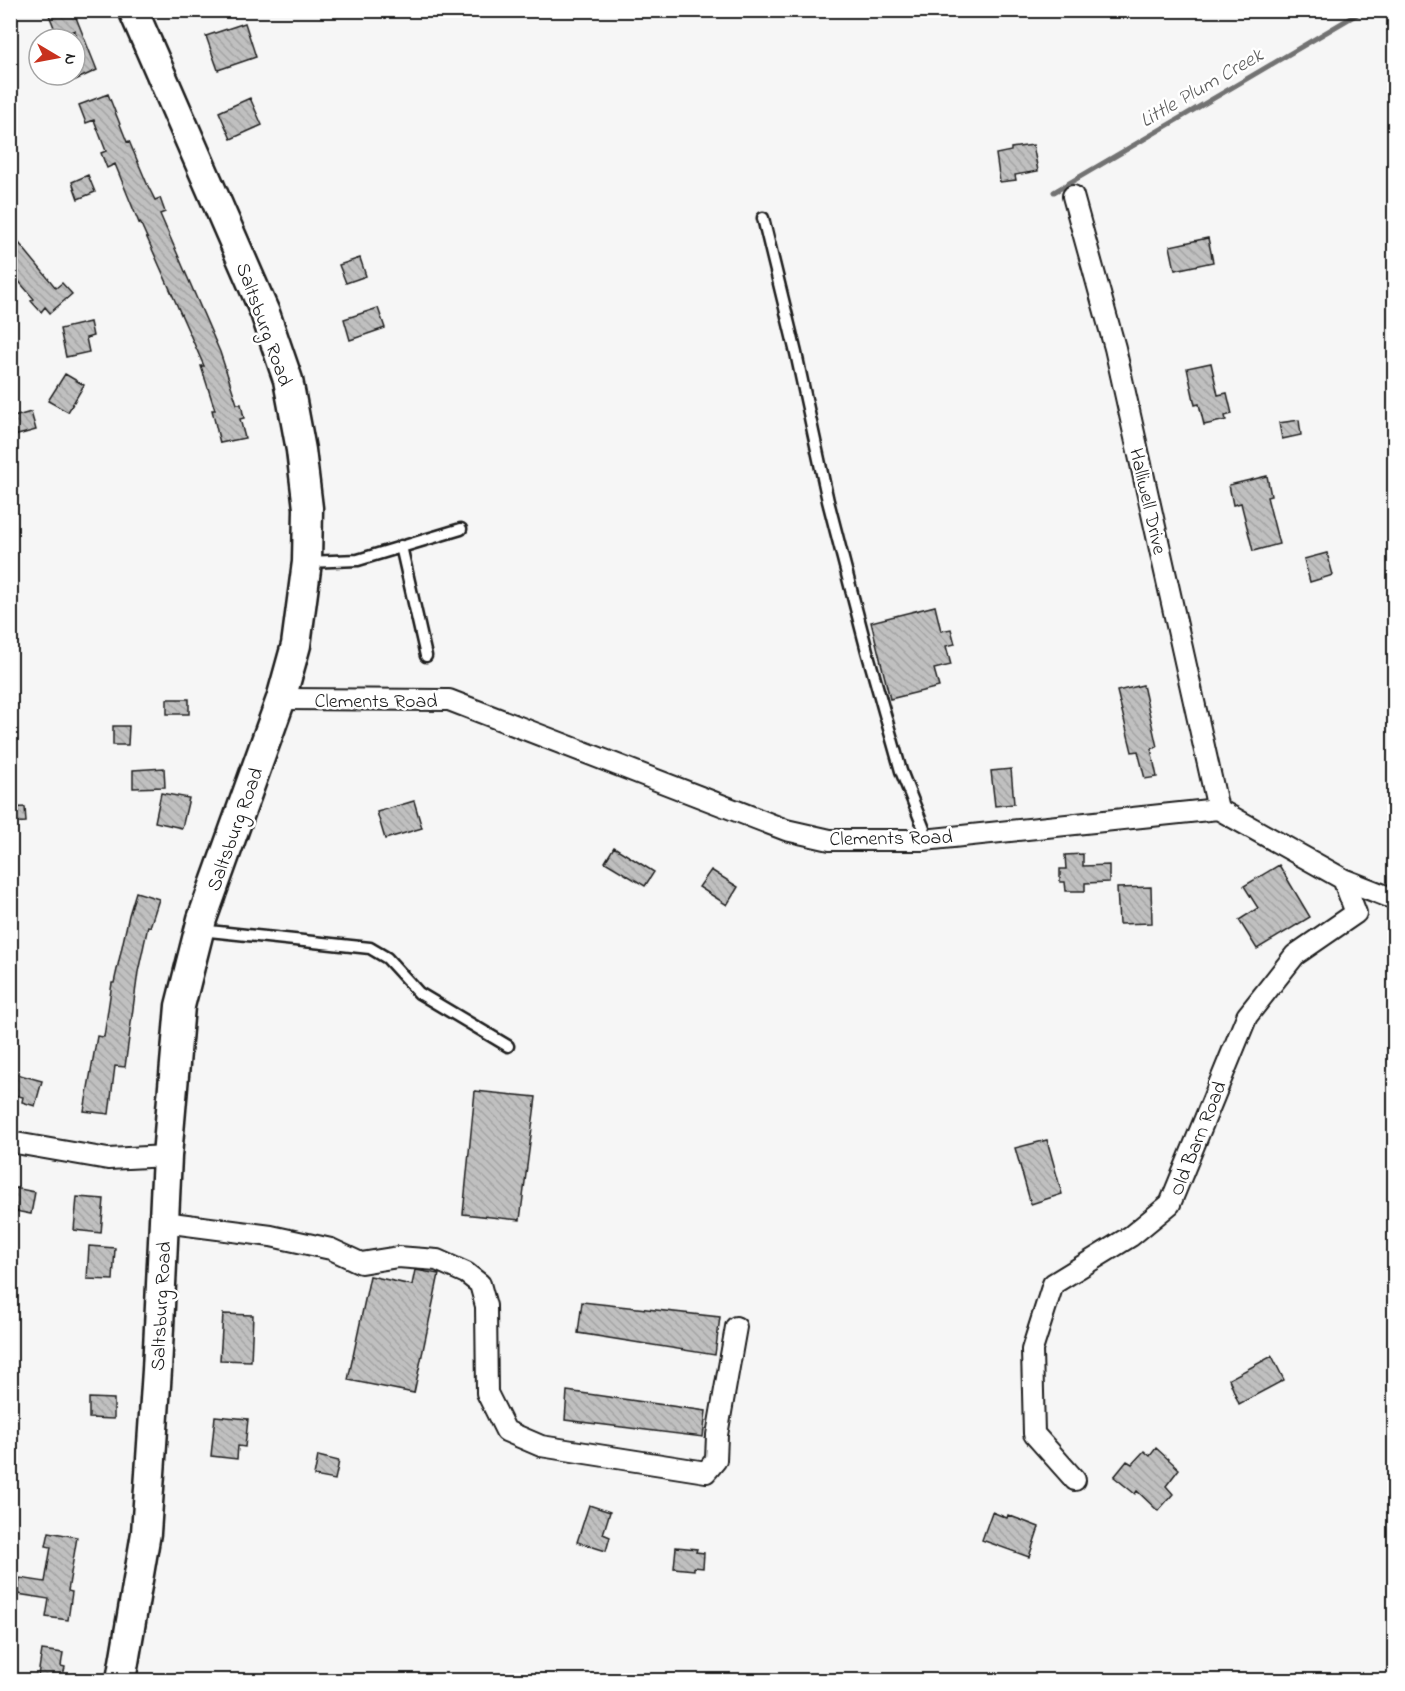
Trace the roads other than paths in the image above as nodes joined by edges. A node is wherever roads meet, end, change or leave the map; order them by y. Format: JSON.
{"nodes":[{"id":1,"x":133,"y":10,"type":"edge"},
{"id":2,"x":1074,"y":196,"type":"dead end"},
{"id":3,"x":764,"y":218,"type":"dead end"},
{"id":4,"x":461,"y":529,"type":"dead end"},
{"id":5,"x":401,"y":546,"type":"junction"},
{"id":6,"x":307,"y":562,"type":"junction"},
{"id":7,"x":426,"y":656,"type":"dead end"},
{"id":8,"x":281,"y":699,"type":"junction"},
{"id":9,"x":1218,"y":809,"type":"junction"},
{"id":10,"x":928,"y":839,"type":"junction"},
{"id":11,"x":1343,"y":879,"type":"junction"},
{"id":12,"x":1395,"y":899,"type":"edge"},
{"id":13,"x":199,"y":930,"type":"junction"},
{"id":14,"x":508,"y":1046,"type":"dead end"},
{"id":15,"x":10,"y":1142,"type":"edge"},
{"id":16,"x":167,"y":1156,"type":"junction"},
{"id":17,"x":164,"y":1222,"type":"junction"},
{"id":18,"x":736,"y":1327,"type":"dead end"},
{"id":19,"x":1075,"y":1480,"type":"dead end"},
{"id":20,"x":121,"y":1680,"type":"edge"}],
"edges":[{"from":1,"to":6,"type":"main road","name":"Saltsburg Road"},
{"from":2,"to":9,"type":"street","name":"Halliwell Drive"},
{"from":3,"to":10,"type":"lane"},
{"from":4,"to":5,"type":"lane"},
{"from":5,"to":6,"type":"lane"},
{"from":5,"to":7,"type":"lane"},
{"from":6,"to":8,"type":"main road","name":"Saltsburg Road"},
{"from":8,"to":10,"type":"street","name":"Clements Road"},
{"from":8,"to":13,"type":"main road","name":"Saltsburg Road"},
{"from":9,"to":10,"type":"street","name":"Clements Road"},
{"from":9,"to":11,"type":"street"},
{"from":11,"to":12,"type":"street"},
{"from":11,"to":19,"type":"street","name":"Old Barn Road"},
{"from":13,"to":14,"type":"lane"},
{"from":13,"to":16,"type":"main road","name":"Saltsburg Road"},
{"from":15,"to":16,"type":"street"},
{"from":16,"to":17,"type":"main road","name":"Saltsburg Road"},
{"from":17,"to":18,"type":"street"},
{"from":17,"to":20,"type":"main road","name":"Saltsburg Road"}]}
